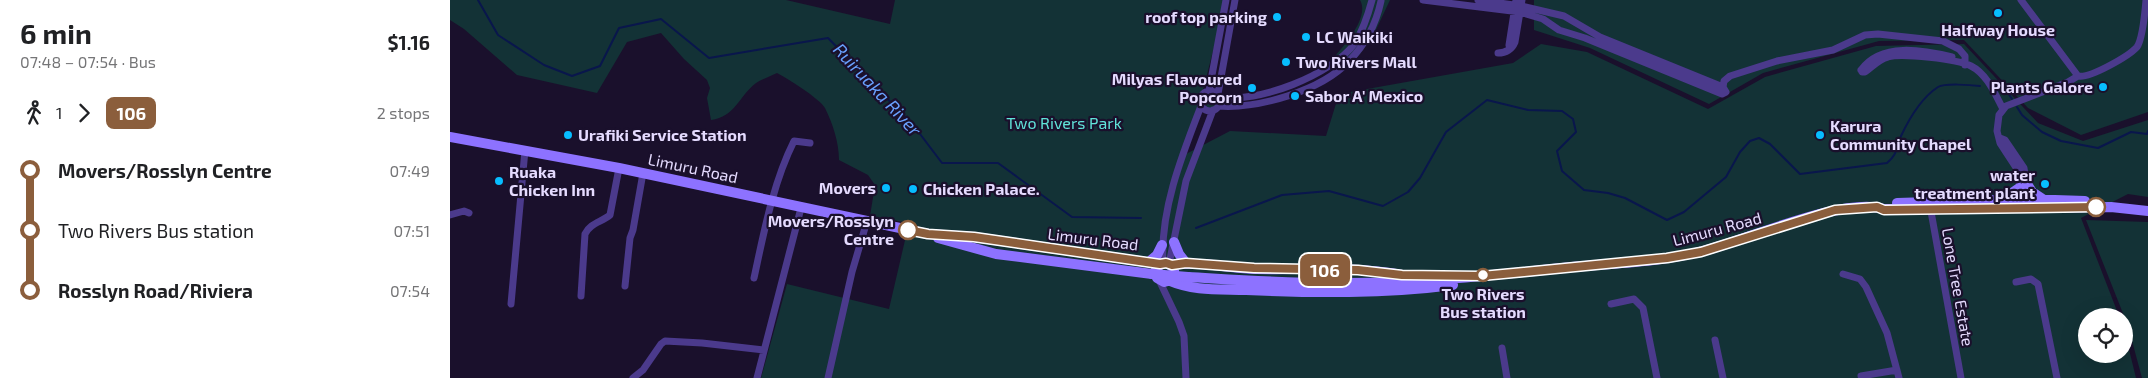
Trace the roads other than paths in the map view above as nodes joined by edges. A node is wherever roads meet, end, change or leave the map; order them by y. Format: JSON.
{"nodes":[{"id":1,"x":1226,"y":0,"type":"edge"},
{"id":2,"x":1235,"y":0,"type":"edge"},
{"id":3,"x":1377,"y":0,"type":"edge"},
{"id":4,"x":1423,"y":0,"type":"edge"},
{"id":5,"x":1478,"y":0,"type":"edge"},
{"id":6,"x":2021,"y":0,"type":"edge"},
{"id":7,"x":2146,"y":0,"type":"edge"},
{"id":8,"x":1518,"y":6,"type":"edge"},
{"id":9,"x":1218,"y":40,"type":"junction"},
{"id":10,"x":1227,"y":41,"type":"junction"},
{"id":11,"x":1965,"y":64,"type":"junction"},
{"id":12,"x":2078,"y":76,"type":"junction"},
{"id":13,"x":1723,"y":87,"type":"junction"},
{"id":14,"x":1209,"y":91,"type":"junction"},
{"id":15,"x":1218,"y":96,"type":"junction"},
{"id":16,"x":1201,"y":106,"type":"junction"},
{"id":17,"x":1215,"y":108,"type":"junction"},
{"id":18,"x":2003,"y":109,"type":"junction"},
{"id":19,"x":450,"y":137,"type":"edge"},
{"id":20,"x":810,"y":143,"type":"dead end"},
{"id":21,"x":525,"y":150,"type":"junction"},
{"id":22,"x":619,"y":168,"type":"junction"},
{"id":23,"x":643,"y":173,"type":"junction"},
{"id":24,"x":2023,"y":186,"type":"junction"},
{"id":25,"x":2002,"y":200,"type":"junction"},
{"id":26,"x":2044,"y":200,"type":"junction"},
{"id":27,"x":772,"y":201,"type":"junction"},
{"id":28,"x":2023,"y":204,"type":"junction"},
{"id":29,"x":1930,"y":205,"type":"junction"},
{"id":30,"x":2148,"y":205,"type":"edge"},
{"id":31,"x":801,"y":208,"type":"junction"},
{"id":32,"x":2148,"y":211,"type":"edge"},
{"id":33,"x":469,"y":213,"type":"dead end"},
{"id":34,"x":450,"y":215,"type":"edge"},
{"id":35,"x":867,"y":221,"type":"junction"},
{"id":36,"x":1164,"y":233,"type":"junction"},
{"id":37,"x":930,"y":235,"type":"junction"},
{"id":38,"x":1175,"y":238,"type":"junction"},
{"id":39,"x":1162,"y":245,"type":"joint"},
{"id":40,"x":1160,"y":267,"type":"junction"},
{"id":41,"x":1187,"y":270,"type":"junction"},
{"id":42,"x":1532,"y":272,"type":"junction"},
{"id":43,"x":1843,"y":274,"type":"dead end"},
{"id":44,"x":1482,"y":276,"type":"junction"},
{"id":45,"x":754,"y":278,"type":"dead end"},
{"id":46,"x":1170,"y":281,"type":"junction"},
{"id":47,"x":2016,"y":282,"type":"dead end"},
{"id":48,"x":625,"y":286,"type":"dead end"},
{"id":49,"x":581,"y":296,"type":"dead end"},
{"id":50,"x":511,"y":304,"type":"dead end"},
{"id":51,"x":1611,"y":304,"type":"dead end"},
{"id":52,"x":1716,"y":340,"type":"dead end"},
{"id":53,"x":1502,"y":348,"type":"dead end"},
{"id":54,"x":764,"y":350,"type":"junction"},
{"id":55,"x":1898,"y":374,"type":"edge"},
{"id":56,"x":1861,"y":376,"type":"dead end"},
{"id":57,"x":633,"y":378,"type":"edge"},
{"id":58,"x":757,"y":378,"type":"edge"},
{"id":59,"x":828,"y":378,"type":"edge"},
{"id":60,"x":1186,"y":378,"type":"edge"},
{"id":61,"x":1508,"y":378,"type":"edge"},
{"id":62,"x":1657,"y":378,"type":"edge"},
{"id":63,"x":1723,"y":378,"type":"edge"},
{"id":64,"x":1961,"y":378,"type":"edge"},
{"id":65,"x":2057,"y":378,"type":"edge"}],
"edges":[{"from":1,"to":9,"type":"street"},
{"from":2,"to":10,"type":"street"},
{"from":3,"to":15,"type":"street"},
{"from":3,"to":17,"type":"street"},
{"from":4,"to":8,"type":"street"},
{"from":5,"to":8,"type":"street"},
{"from":6,"to":12,"type":"street"},
{"from":7,"to":12,"type":"street"},
{"from":8,"to":8,"type":"street"},
{"from":8,"to":13,"type":"street"},
{"from":8,"to":13,"type":"street"},
{"from":9,"to":10,"type":"street"},
{"from":9,"to":14,"type":"street"},
{"from":10,"to":15,"type":"street"},
{"from":11,"to":11,"type":"street"},
{"from":11,"to":13,"type":"street"},
{"from":11,"to":18,"type":"street"},
{"from":12,"to":18,"type":"street"},
{"from":14,"to":15,"type":"street"},
{"from":14,"to":16,"type":"street"},
{"from":15,"to":17,"type":"street"},
{"from":16,"to":17,"type":"street"},
{"from":16,"to":36,"type":"street"},
{"from":17,"to":38,"type":"street"},
{"from":18,"to":24,"type":"street"},
{"from":19,"to":21,"type":"main road","name":"Limuru Road"},
{"from":20,"to":27,"type":"street"},
{"from":21,"to":22,"type":"main road","name":"Limuru Road"},
{"from":21,"to":50,"type":"street"},
{"from":22,"to":23,"type":"main road","name":"Limuru Road"},
{"from":22,"to":49,"type":"street"},
{"from":23,"to":27,"type":"main road","name":"Limuru Road"},
{"from":23,"to":48,"type":"street"},
{"from":24,"to":25,"type":"main road"},
{"from":24,"to":26,"type":"main road"},
{"from":24,"to":28,"type":"street"},
{"from":25,"to":28,"type":"main road","name":"Limuru Road"},
{"from":25,"to":29,"type":"main road","name":"Limuru Road"},
{"from":26,"to":28,"type":"main road","name":"Limuru Road"},
{"from":26,"to":30,"type":"main road","name":"Limuru Road"},
{"from":27,"to":31,"type":"main road","name":"Limuru Road"},
{"from":27,"to":45,"type":"street"},
{"from":28,"to":29,"type":"main road","name":"Limuru Road"},
{"from":28,"to":32,"type":"main road","name":"Limuru Road"},
{"from":29,"to":42,"type":"main road","name":"Limuru Road"},
{"from":29,"to":64,"type":"street","name":"Lone Tree Estate"},
{"from":31,"to":35,"type":"main road","name":"Limuru Road"},
{"from":31,"to":54,"type":"street"},
{"from":33,"to":34,"type":"street"},
{"from":35,"to":37,"type":"main road","name":"Limuru Road"},
{"from":35,"to":59,"type":"street"},
{"from":36,"to":38,"type":"street"},
{"from":36,"to":39,"type":"street"},
{"from":37,"to":40,"type":"main road","name":"Limuru Road"},
{"from":37,"to":40,"type":"main road","name":"Limuru Road"},
{"from":38,"to":40,"type":"street"},
{"from":38,"to":41,"type":"main road"},
{"from":39,"to":40,"type":"main road"},
{"from":40,"to":41,"type":"main road","name":"Limuru Road","bridge":true},
{"from":40,"to":41,"type":"main road","name":"Limuru Road"},
{"from":40,"to":46,"type":"main road","name":"Limuru Road"},
{"from":40,"to":46,"type":"main road"},
{"from":40,"to":60,"type":"street"},
{"from":41,"to":44,"type":"main road","name":"Limuru Road"},
{"from":41,"to":44,"type":"main road","name":"Limuru Road"},
{"from":42,"to":44,"type":"main road","name":"Limuru Road"},
{"from":42,"to":46,"type":"main road","name":"Limuru Road"},
{"from":43,"to":55,"type":"street"},
{"from":47,"to":65,"type":"street"},
{"from":51,"to":62,"type":"street"},
{"from":52,"to":63,"type":"street"},
{"from":53,"to":61,"type":"street"},
{"from":54,"to":57,"type":"street"},
{"from":54,"to":58,"type":"street"},
{"from":55,"to":56,"type":"street"}]}
